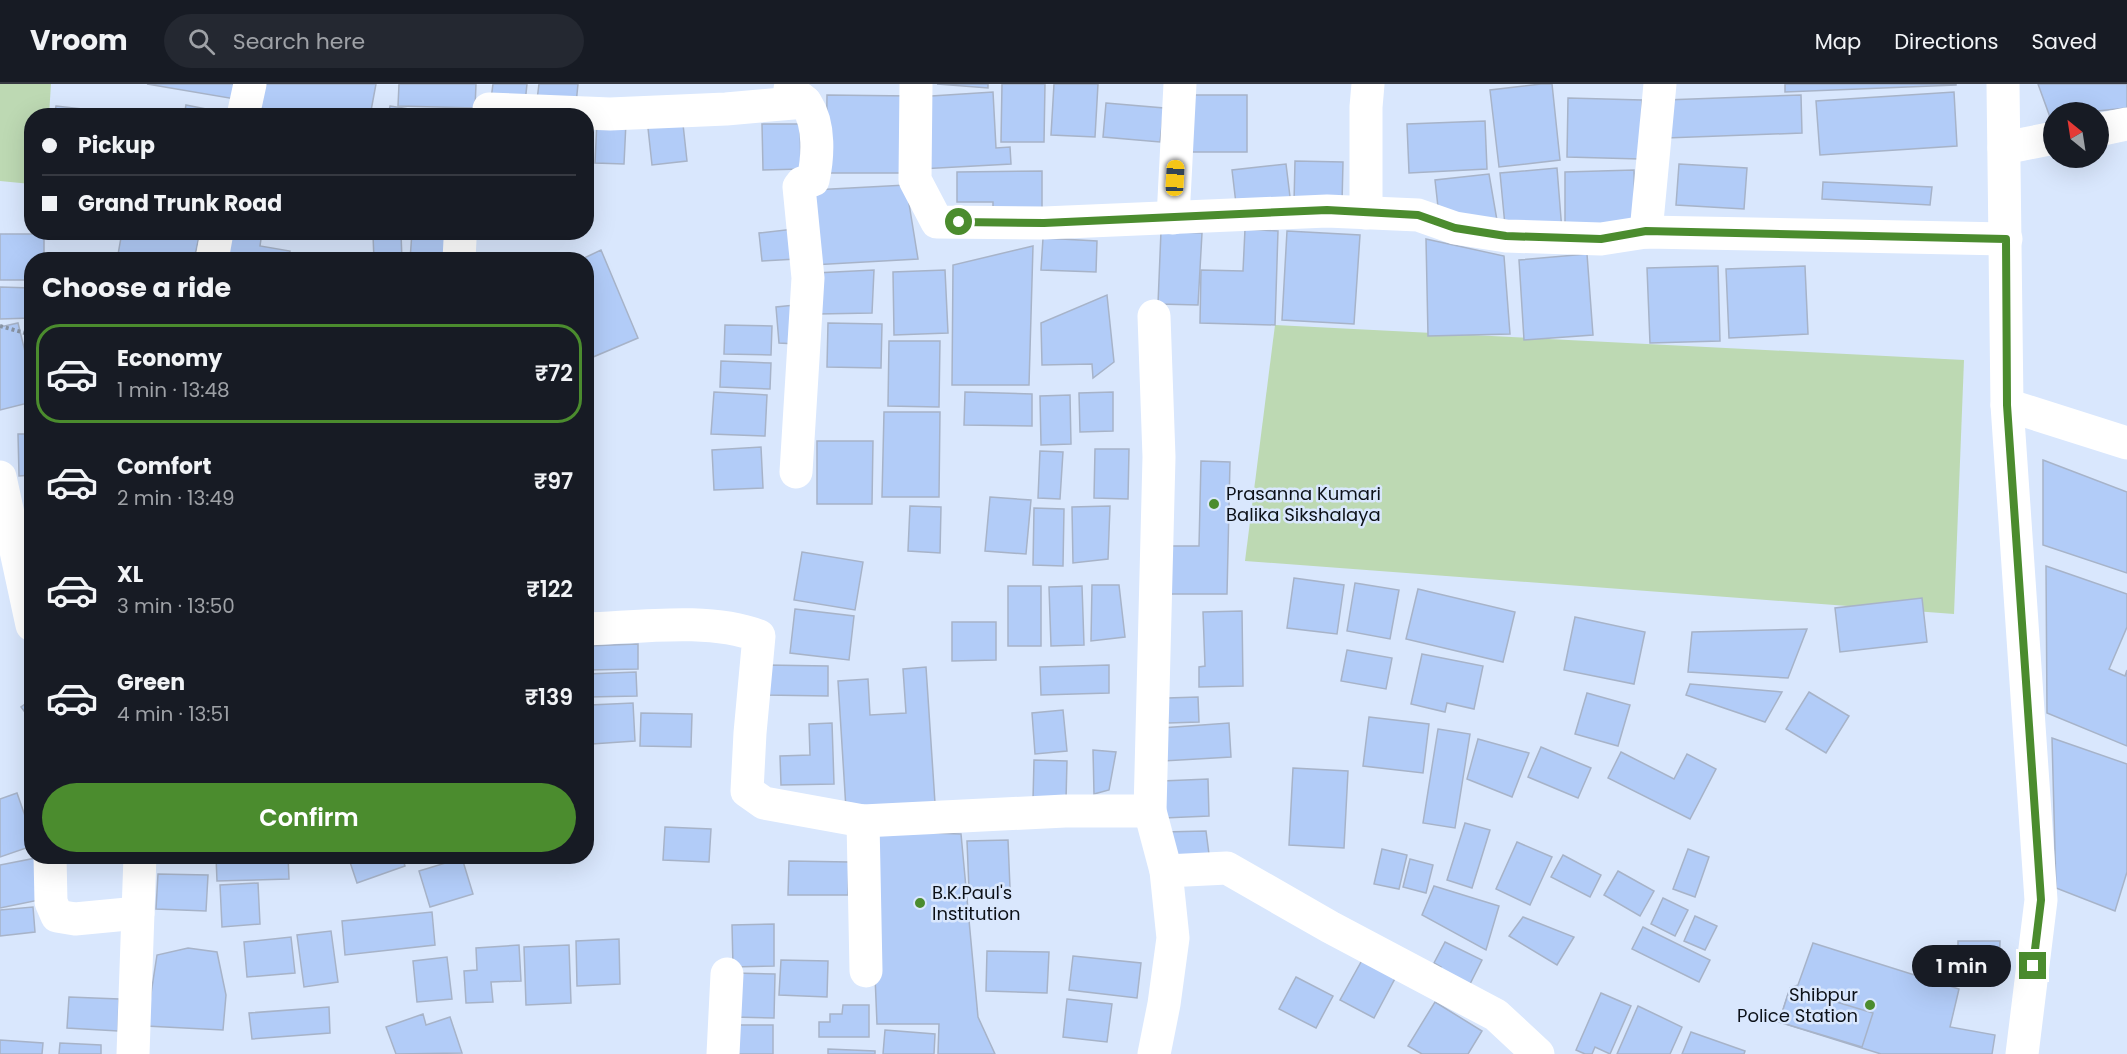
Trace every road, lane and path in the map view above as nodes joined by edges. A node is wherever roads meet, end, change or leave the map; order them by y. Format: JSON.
{"nodes":[{"id":1,"x":250,"y":84,"type":"edge"},
{"id":2,"x":916,"y":84,"type":"edge"},
{"id":3,"x":1180,"y":84,"type":"edge"},
{"id":4,"x":1368,"y":84,"type":"edge"},
{"id":5,"x":1660,"y":84,"type":"edge"},
{"id":6,"x":2003,"y":84,"type":"edge"},
{"id":7,"x":799,"y":93,"type":"edge"},
{"id":8,"x":245,"y":108,"type":"edge"},
{"id":9,"x":594,"y":113,"type":"edge"},
{"id":10,"x":2127,"y":124,"type":"edge"},
{"id":11,"x":2109,"y":128,"type":"edge"},
{"id":12,"x":2043,"y":140,"type":"edge"},
{"id":13,"x":2004,"y":148,"type":"junction"},
{"id":14,"x":1366,"y":213,"type":"junction"},
{"id":15,"x":1173,"y":218,"type":"junction"},
{"id":16,"x":1646,"y":231,"type":"junction"},
{"id":17,"x":2006,"y":239,"type":"junction"},
{"id":18,"x":1155,"y":316,"type":"dead end"},
{"id":19,"x":0,"y":326,"type":"edge"},
{"id":20,"x":24,"y":333,"type":"edge"},
{"id":21,"x":2007,"y":405,"type":"junction"},
{"id":22,"x":2127,"y":443,"type":"edge"},
{"id":23,"x":796,"y":472,"type":"dead end"},
{"id":24,"x":0,"y":477,"type":"edge"},
{"id":25,"x":24,"y":588,"type":"edge"},
{"id":26,"x":594,"y":629,"type":"edge"},
{"id":27,"x":1150,"y":812,"type":"junction"},
{"id":28,"x":864,"y":821,"type":"junction"},
{"id":29,"x":50,"y":864,"type":"edge"},
{"id":30,"x":140,"y":864,"type":"edge"},
{"id":31,"x":1166,"y":871,"type":"junction"},
{"id":32,"x":138,"y":913,"type":"junction"},
{"id":33,"x":866,"y":971,"type":"dead end"},
{"id":34,"x":728,"y":974,"type":"dead end"},
{"id":35,"x":133,"y":1054,"type":"edge"},
{"id":36,"x":723,"y":1054,"type":"edge"},
{"id":37,"x":1154,"y":1054,"type":"edge"},
{"id":38,"x":1538,"y":1054,"type":"edge"},
{"id":39,"x":2022,"y":1054,"type":"edge"}],
"edges":[{"from":1,"to":8,"type":"street"},
{"from":2,"to":15,"type":"street"},
{"from":3,"to":15,"type":"street"},
{"from":4,"to":14,"type":"street"},
{"from":5,"to":16,"type":"street"},
{"from":6,"to":13,"type":"street"},
{"from":7,"to":9,"type":"street"},
{"from":7,"to":23,"type":"street"},
{"from":10,"to":11,"type":"street"},
{"from":12,"to":13,"type":"street"},
{"from":13,"to":17,"type":"street"},
{"from":14,"to":15,"type":"street"},
{"from":14,"to":16,"type":"street"},
{"from":16,"to":17,"type":"street"},
{"from":17,"to":21,"type":"street"},
{"from":18,"to":27,"type":"street"},
{"from":19,"to":20,"type":"path"},
{"from":21,"to":22,"type":"street"},
{"from":21,"to":39,"type":"street"},
{"from":24,"to":25,"type":"street"},
{"from":26,"to":28,"type":"street"},
{"from":27,"to":28,"type":"street"},
{"from":27,"to":31,"type":"street"},
{"from":28,"to":33,"type":"street"},
{"from":29,"to":32,"type":"street"},
{"from":30,"to":32,"type":"street"},
{"from":31,"to":37,"type":"street"},
{"from":31,"to":38,"type":"street"},
{"from":32,"to":35,"type":"street"},
{"from":34,"to":36,"type":"street"}]}
